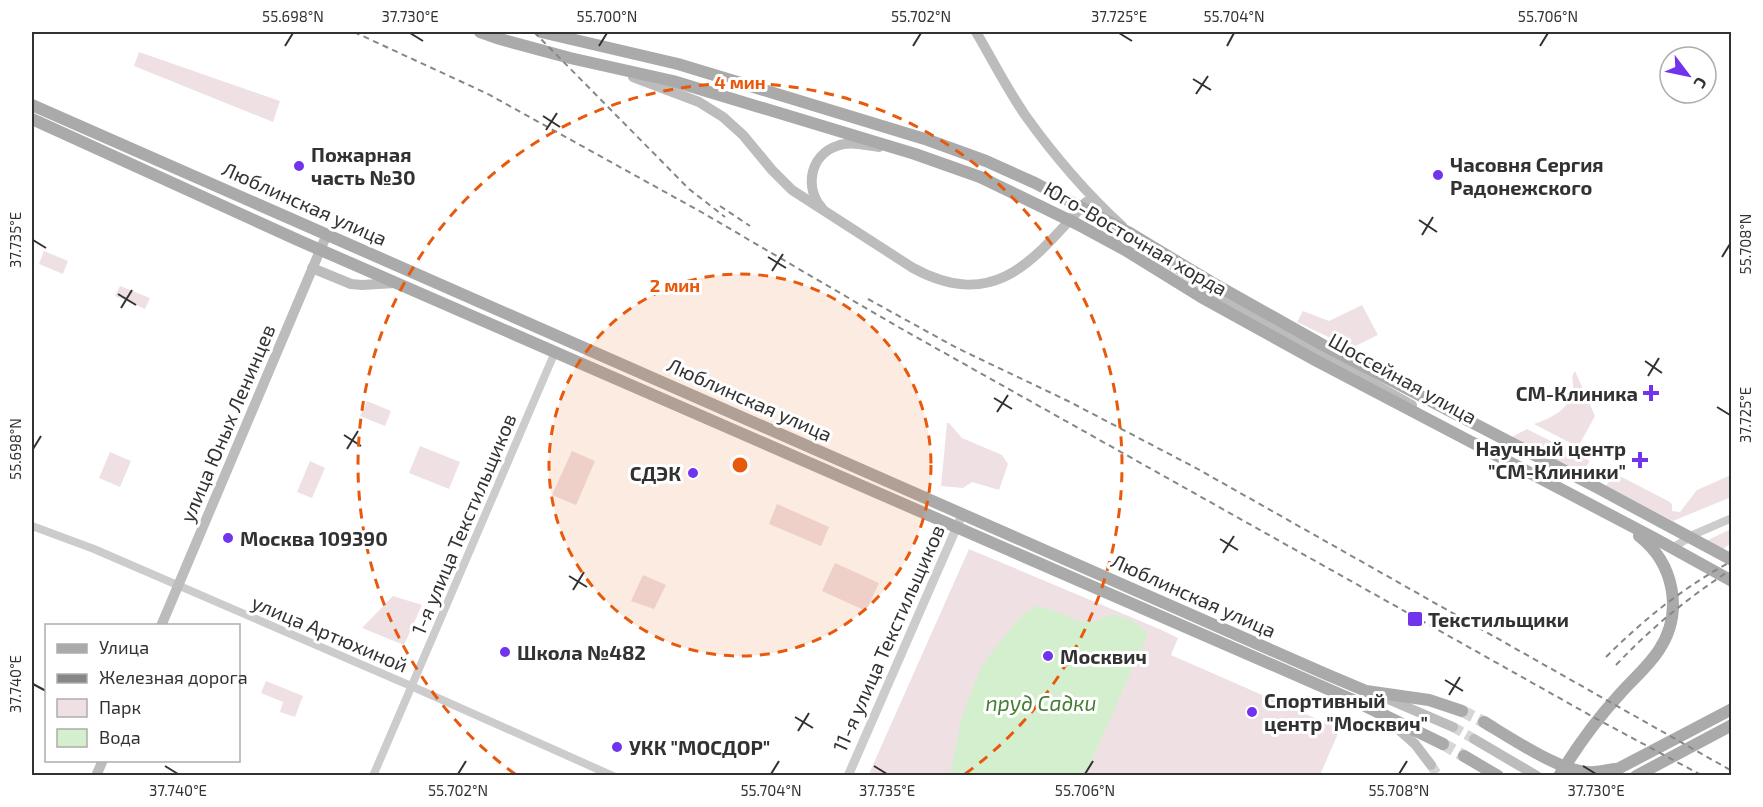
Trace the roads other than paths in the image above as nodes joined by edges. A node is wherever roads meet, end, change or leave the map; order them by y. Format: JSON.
{"nodes":[{"id":1,"x":480,"y":32,"type":"edge"},
{"id":2,"x":541,"y":32,"type":"edge"},
{"id":3,"x":976,"y":32,"type":"edge"},
{"id":4,"x":603,"y":66,"type":"junction"},
{"id":5,"x":32,"y":105,"type":"edge"},
{"id":6,"x":32,"y":119,"type":"edge"},
{"id":7,"x":915,"y":154,"type":"junction"},
{"id":8,"x":1090,"y":197,"type":"junction"},
{"id":9,"x":837,"y":219,"type":"junction"},
{"id":10,"x":327,"y":234,"type":"junction"},
{"id":11,"x":320,"y":249,"type":"junction"},
{"id":12,"x":312,"y":268,"type":"junction"},
{"id":13,"x":397,"y":283,"type":"junction"},
{"id":14,"x":555,"y":352,"type":"junction"},
{"id":15,"x":962,"y":514,"type":"junction"},
{"id":16,"x":1731,"y":518,"type":"edge"},
{"id":17,"x":1620,"y":520,"type":"junction"},
{"id":18,"x":32,"y":526,"type":"edge"},
{"id":19,"x":957,"y":527,"type":"junction"},
{"id":20,"x":1674,"y":546,"type":"junction"},
{"id":21,"x":1729,"y":558,"type":"edge"},
{"id":22,"x":1731,"y":579,"type":"edge"},
{"id":23,"x":178,"y":587,"type":"junction"},
{"id":24,"x":162,"y":624,"type":"edge"},
{"id":25,"x":411,"y":686,"type":"junction"},
{"id":26,"x":1366,"y":690,"type":"junction"},
{"id":27,"x":1731,"y":709,"type":"edge"},
{"id":28,"x":1462,"y":711,"type":"tunnel mouth"},
{"id":29,"x":1379,"y":712,"type":"junction"},
{"id":30,"x":1484,"y":722,"type":"tunnel mouth"},
{"id":31,"x":1731,"y":725,"type":"edge"},
{"id":32,"x":1453,"y":727,"type":"tunnel mouth"},
{"id":33,"x":1474,"y":739,"type":"tunnel mouth"},
{"id":34,"x":1443,"y":744,"type":"tunnel mouth"},
{"id":35,"x":1464,"y":756,"type":"tunnel mouth"},
{"id":36,"x":102,"y":762,"type":"edge"},
{"id":37,"x":1556,"y":762,"type":"junction"},
{"id":38,"x":1431,"y":765,"type":"tunnel mouth"},
{"id":39,"x":1611,"y":772,"type":"edge"},
{"id":40,"x":1640,"y":774,"type":"edge"},
{"id":41,"x":96,"y":776,"type":"edge"},
{"id":42,"x":373,"y":776,"type":"edge"},
{"id":43,"x":613,"y":776,"type":"edge"},
{"id":44,"x":848,"y":776,"type":"edge"},
{"id":45,"x":1498,"y":776,"type":"edge"},
{"id":46,"x":1537,"y":776,"type":"edge"},
{"id":47,"x":1559,"y":776,"type":"edge"},
{"id":48,"x":1566,"y":776,"type":"edge"}],
"edges":[{"from":1,"to":4,"type":"main road","name":"Юго-Восточная хорда"},
{"from":2,"to":21,"type":"main road","name":"Юго-Восточная хорда"},
{"from":3,"to":8,"type":"main road","name":"Шоссейная улица"},
{"from":4,"to":7,"type":"main road","name":"Юго-Восточная хорда"},
{"from":4,"to":9,"type":"main road"},
{"from":5,"to":10,"type":"main road","name":"Люблинская улица"},
{"from":6,"to":11,"type":"main road","name":"Люблинская улица"},
{"from":7,"to":9,"type":"main road"},
{"from":7,"to":17,"type":"main road","name":"Юго-Восточная хорда"},
{"from":8,"to":9,"type":"main road"},
{"from":8,"to":20,"type":"main road","name":"Шоссейная улица"},
{"from":10,"to":11,"type":"main road","name":"улица Юных Ленинцев"},
{"from":10,"to":15,"type":"main road","name":"Люблинская улица"},
{"from":11,"to":12,"type":"main road","name":"улица Юных Ленинцев"},
{"from":11,"to":13,"type":"main road","name":"Люблинская улица"},
{"from":12,"to":13,"type":"main road"},
{"from":12,"to":23,"type":"main road","name":"улица Юных Ленинцев"},
{"from":13,"to":14,"type":"main road","name":"Люблинская улица"},
{"from":14,"to":19,"type":"main road","name":"Люблинская улица"},
{"from":14,"to":25,"type":"street","name":"1-я улица Текстильщиков"},
{"from":15,"to":19,"type":"street","name":"11-я улица Текстильщиков"},
{"from":15,"to":26,"type":"main road","name":"Люблинская улица"},
{"from":16,"to":20,"type":"street"},
{"from":17,"to":22,"type":"main road","name":"Юго-Восточная хорда"},
{"from":17,"to":47,"type":"main road"},
{"from":18,"to":23,"type":"street","name":"улица Артюхиной"},
{"from":19,"to":29,"type":"main road","name":"Люблинская улица"},
{"from":19,"to":44,"type":"street","name":"11-я улица Текстильщиков"},
{"from":20,"to":22,"type":"main road","name":"Шоссейная улица"},
{"from":23,"to":24,"type":"main road","name":"улица Юных Ленинцев"},
{"from":23,"to":25,"type":"street","name":"улица Артюхиной"},
{"from":25,"to":42,"type":"street","name":"1-я улица Текстильщиков"},
{"from":25,"to":43,"type":"street","name":"улица Артюхиной"},
{"from":26,"to":28,"type":"main road"},
{"from":26,"to":32,"type":"main road","name":"Люблинская улица"},
{"from":27,"to":39,"type":"main road"},
{"from":29,"to":34,"type":"main road","name":"Люблинская улица"},
{"from":29,"to":38,"type":"main road"},
{"from":30,"to":37,"type":"main road"},
{"from":31,"to":40,"type":"main road"},
{"from":33,"to":46,"type":"main road"},
{"from":35,"to":45,"type":"main road"},
{"from":36,"to":41,"type":"main road"},
{"from":37,"to":39,"type":"main road"},
{"from":37,"to":48,"type":"street"}]}
